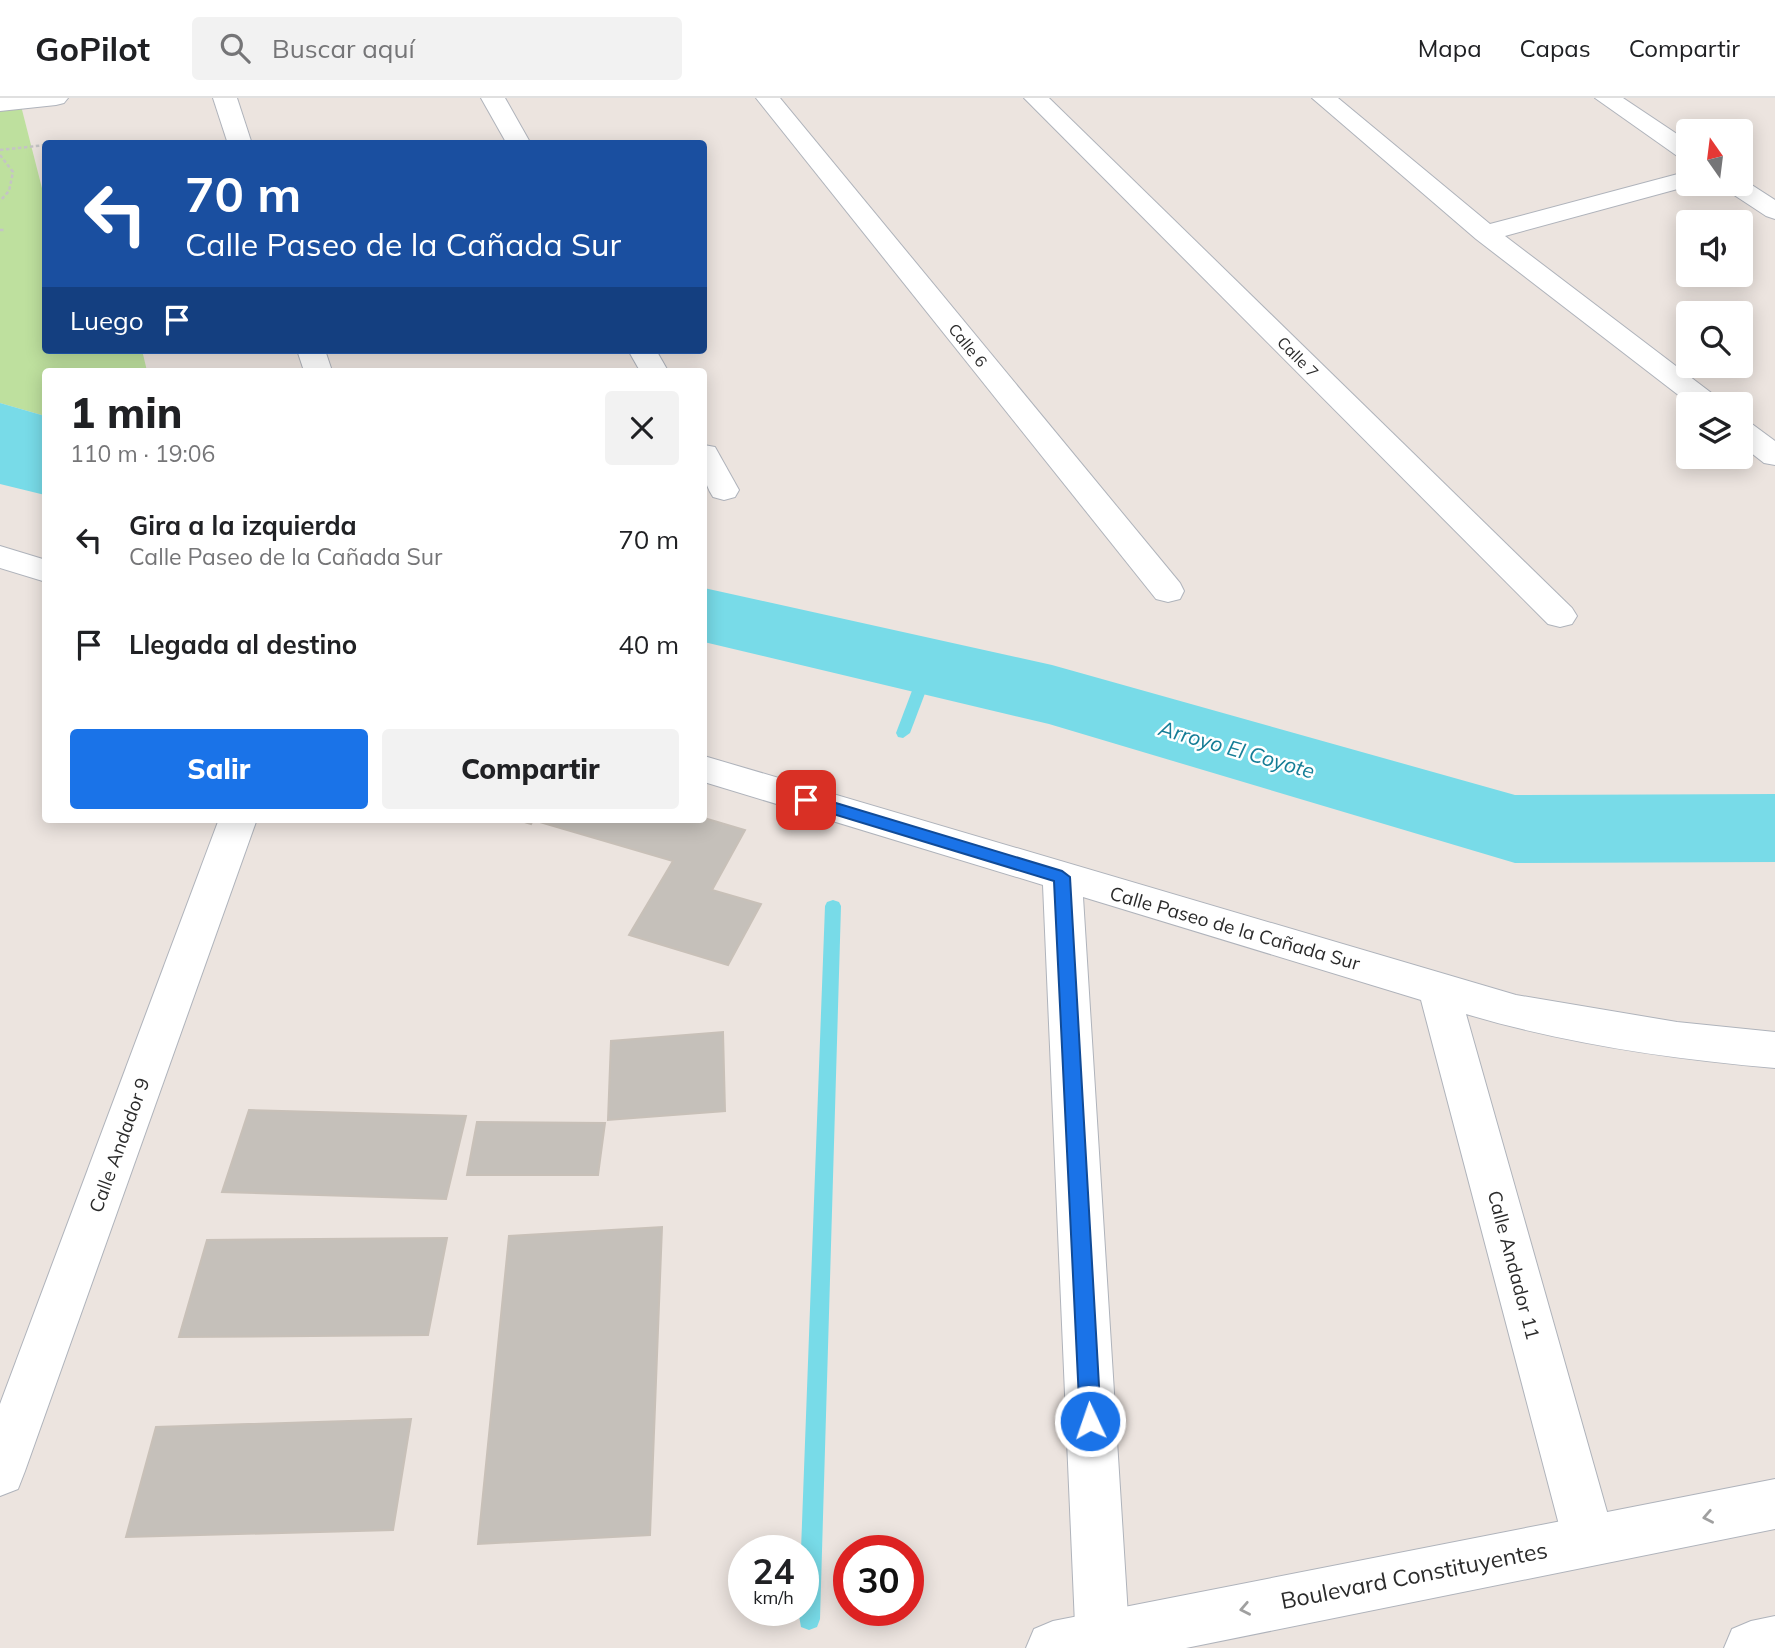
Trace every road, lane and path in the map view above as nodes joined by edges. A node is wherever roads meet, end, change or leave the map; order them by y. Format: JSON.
{"nodes":[{"id":1,"x":56,"y":98,"type":"edge"},
{"id":2,"x":225,"y":98,"type":"edge"},
{"id":3,"x":493,"y":98,"type":"edge"},
{"id":4,"x":768,"y":98,"type":"edge"},
{"id":5,"x":1036,"y":98,"type":"edge"},
{"id":6,"x":1324,"y":98,"type":"edge"},
{"id":7,"x":1607,"y":98,"type":"edge"},
{"id":8,"x":0,"y":104,"type":"edge"},
{"id":9,"x":239,"y":140,"type":"edge"},
{"id":10,"x":517,"y":140,"type":"edge"},
{"id":11,"x":1676,"y":144,"type":"edge"},
{"id":12,"x":42,"y":146,"type":"edge"},
{"id":13,"x":0,"y":153,"type":"edge"},
{"id":14,"x":1676,"y":182,"type":"edge"},
{"id":15,"x":1752,"y":196,"type":"edge"},
{"id":16,"x":0,"y":201,"type":"edge"},
{"id":17,"x":1775,"y":211,"type":"edge"},
{"id":18,"x":1485,"y":233,"type":"junction"},
{"id":19,"x":1692,"y":392,"type":"edge"},
{"id":20,"x":1753,"y":438,"type":"edge"},
{"id":21,"x":1774,"y":453,"type":"edge"},
{"id":22,"x":707,"y":459,"type":"edge"},
{"id":23,"x":724,"y":489,"type":"dead end"},
{"id":24,"x":1,"y":558,"type":"edge"},
{"id":25,"x":42,"y":569,"type":"edge"},
{"id":26,"x":1168,"y":591,"type":"dead end"},
{"id":27,"x":1560,"y":616,"type":"dead end"},
{"id":28,"x":707,"y":770,"type":"edge"},
{"id":29,"x":237,"y":823,"type":"edge"},
{"id":30,"x":1062,"y":877,"type":"junction"},
{"id":31,"x":1439,"y":990,"type":"junction"},
{"id":32,"x":1775,"y":1050,"type":"edge"},
{"id":33,"x":0,"y":1471,"type":"edge"},
{"id":34,"x":1775,"y":1504,"type":"edge"},
{"id":35,"x":1589,"y":1539,"type":"junction"},
{"id":36,"x":1102,"y":1643,"type":"edge"},
{"id":37,"x":1775,"y":1643,"type":"edge"},
{"id":38,"x":1053,"y":1648,"type":"edge"},
{"id":39,"x":1751,"y":1648,"type":"edge"}],
"edges":[{"from":1,"to":8,"type":"street"},
{"from":2,"to":9,"type":"street"},
{"from":3,"to":10,"type":"street"},
{"from":4,"to":26,"type":"street","name":"Calle 6"},
{"from":5,"to":27,"type":"street","name":"Calle 7"},
{"from":6,"to":18,"type":"street"},
{"from":7,"to":11,"type":"street"},
{"from":12,"to":13,"type":"path"},
{"from":13,"to":16,"type":"path"},
{"from":14,"to":18,"type":"street"},
{"from":15,"to":17,"type":"street"},
{"from":18,"to":19,"type":"street"},
{"from":20,"to":21,"type":"street"},
{"from":22,"to":23,"type":"street"},
{"from":24,"to":25,"type":"street"},
{"from":28,"to":30,"type":"street","name":"Calle Paseo de la Cañada Sur"},
{"from":29,"to":33,"type":"street","name":"Calle Andador 9"},
{"from":30,"to":31,"type":"street","name":"Calle Paseo de la Cañada Sur"},
{"from":30,"to":36,"type":"street"},
{"from":31,"to":32,"type":"street","name":"Calle Paseo de la Cañada Sur"},
{"from":31,"to":35,"type":"street","name":"Calle Andador 11"},
{"from":34,"to":35,"type":"street","name":"Boulevard Constituyentes","one_way":true},
{"from":35,"to":36,"type":"street","name":"Boulevard Constituyentes","one_way":true},
{"from":36,"to":38,"type":"street","name":"Boulevard Constituyentes"},
{"from":37,"to":39,"type":"street"}]}
